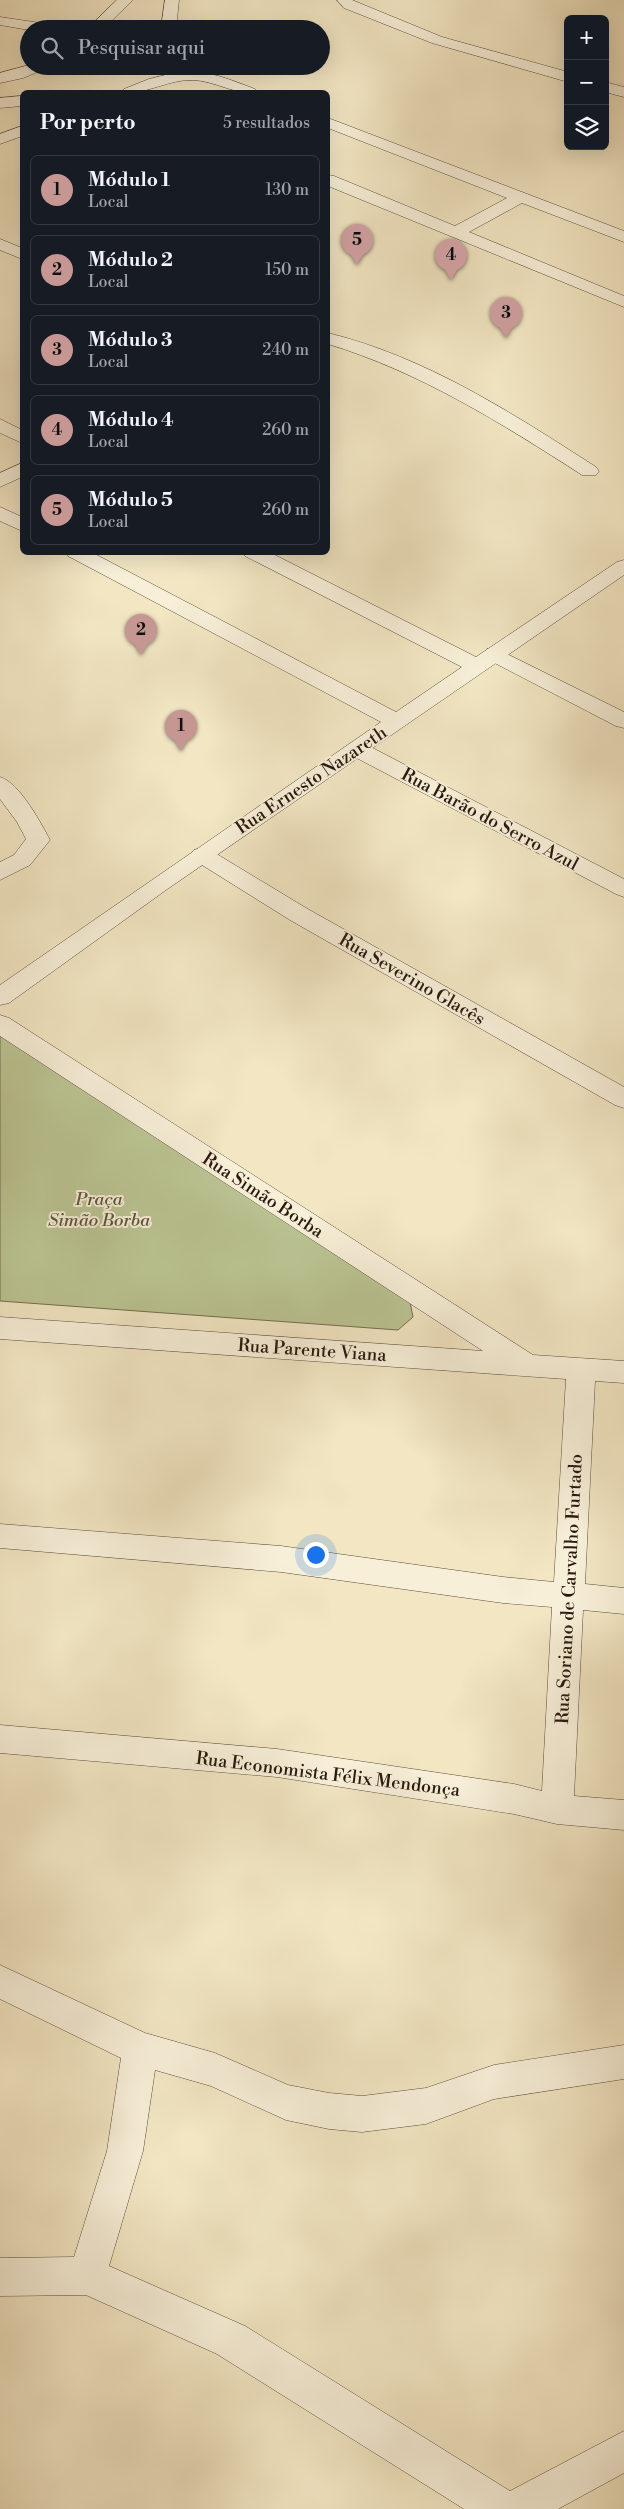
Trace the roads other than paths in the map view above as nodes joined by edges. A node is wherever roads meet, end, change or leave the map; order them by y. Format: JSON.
{"nodes":[{"id":1,"x":126,"y":0,"type":"edge"},
{"id":2,"x":172,"y":0,"type":"edge"},
{"id":3,"x":344,"y":0,"type":"edge"},
{"id":4,"x":104,"y":20,"type":"edge"},
{"id":5,"x":169,"y":20,"type":"edge"},
{"id":6,"x":0,"y":21,"type":"edge"},
{"id":7,"x":20,"y":24,"type":"edge"},
{"id":8,"x":20,"y":74,"type":"edge"},
{"id":9,"x":166,"y":75,"type":"edge"},
{"id":10,"x":199,"y":75,"type":"edge"},
{"id":11,"x":564,"y":76,"type":"edge"},
{"id":12,"x":0,"y":78,"type":"edge"},
{"id":13,"x":609,"y":88,"type":"edge"},
{"id":14,"x":134,"y":90,"type":"edge"},
{"id":15,"x":244,"y":90,"type":"edge"},
{"id":16,"x":624,"y":92,"type":"edge"},
{"id":17,"x":20,"y":101,"type":"edge"},
{"id":18,"x":0,"y":103,"type":"edge"},
{"id":19,"x":330,"y":125,"type":"edge"},
{"id":20,"x":20,"y":132,"type":"edge"},
{"id":21,"x":0,"y":139,"type":"edge"},
{"id":22,"x":330,"y":181,"type":"edge"},
{"id":23,"x":521,"y":198,"type":"junction"},
{"id":24,"x":457,"y":232,"type":"junction"},
{"id":25,"x":624,"y":237,"type":"edge"},
{"id":26,"x":0,"y":244,"type":"edge"},
{"id":27,"x":20,"y":253,"type":"edge"},
{"id":28,"x":624,"y":302,"type":"edge"},
{"id":29,"x":330,"y":339,"type":"edge"},
{"id":30,"x":0,"y":425,"type":"edge"},
{"id":31,"x":20,"y":436,"type":"edge"},
{"id":32,"x":20,"y":470,"type":"edge"},
{"id":33,"x":589,"y":471,"type":"dead end"},
{"id":34,"x":0,"y":481,"type":"edge"},
{"id":35,"x":0,"y":513,"type":"edge"},
{"id":36,"x":20,"y":524,"type":"edge"},
{"id":37,"x":81,"y":555,"type":"edge"},
{"id":38,"x":258,"y":555,"type":"edge"},
{"id":39,"x":624,"y":566,"type":"edge"},
{"id":40,"x":486,"y":660,"type":"junction"},
{"id":41,"x":624,"y":721,"type":"edge"},
{"id":42,"x":398,"y":722,"type":"junction"},
{"id":43,"x":357,"y":749,"type":"junction"},
{"id":44,"x":0,"y":784,"type":"edge"},
{"id":45,"x":202,"y":855,"type":"junction"},
{"id":46,"x":0,"y":872,"type":"edge"},
{"id":47,"x":624,"y":890,"type":"edge"},
{"id":48,"x":0,"y":996,"type":"edge"},
{"id":49,"x":0,"y":1024,"type":"edge"},
{"id":50,"x":624,"y":1099,"type":"edge"},
{"id":51,"x":0,"y":1328,"type":"edge"},
{"id":52,"x":527,"y":1365,"type":"junction"},
{"id":53,"x":581,"y":1369,"type":"junction"},
{"id":54,"x":624,"y":1372,"type":"edge"},
{"id":55,"x":0,"y":1536,"type":"edge"},
{"id":56,"x":569,"y":1596,"type":"junction"},
{"id":57,"x":624,"y":1601,"type":"edge"},
{"id":58,"x":0,"y":1739,"type":"edge"},
{"id":59,"x":557,"y":1809,"type":"junction"},
{"id":60,"x":624,"y":1815,"type":"edge"},
{"id":61,"x":0,"y":1980,"type":"edge"},
{"id":62,"x":140,"y":2049,"type":"junction"},
{"id":63,"x":624,"y":2062,"type":"edge"},
{"id":64,"x":88,"y":2276,"type":"junction"},
{"id":65,"x":0,"y":2277,"type":"edge"},
{"id":66,"x":624,"y":2451,"type":"edge"},
{"id":67,"x":501,"y":2509,"type":"edge"},
{"id":68,"x":518,"y":2509,"type":"edge"}],
"edges":[{"from":1,"to":4,"type":"street"},
{"from":2,"to":5,"type":"street"},
{"from":3,"to":11,"type":"street"},
{"from":6,"to":7,"type":"street"},
{"from":8,"to":12,"type":"street"},
{"from":9,"to":14,"type":"street"},
{"from":10,"to":15,"type":"street"},
{"from":13,"to":16,"type":"street"},
{"from":17,"to":18,"type":"street"},
{"from":19,"to":23,"type":"street"},
{"from":20,"to":21,"type":"street"},
{"from":22,"to":24,"type":"street"},
{"from":23,"to":24,"type":"street"},
{"from":23,"to":25,"type":"street"},
{"from":24,"to":28,"type":"street"},
{"from":26,"to":27,"type":"street"},
{"from":29,"to":33,"type":"street"},
{"from":30,"to":31,"type":"street"},
{"from":32,"to":34,"type":"street"},
{"from":35,"to":36,"type":"street"},
{"from":37,"to":42,"type":"street"},
{"from":38,"to":40,"type":"street"},
{"from":39,"to":40,"type":"street","name":"Rua Ernesto Nazareth"},
{"from":40,"to":41,"type":"street"},
{"from":40,"to":42,"type":"street","name":"Rua Ernesto Nazareth"},
{"from":42,"to":43,"type":"street","name":"Rua Ernesto Nazareth"},
{"from":43,"to":45,"type":"street","name":"Rua Ernesto Nazareth"},
{"from":43,"to":47,"type":"street","name":"Rua Barão do Serro Azul"},
{"from":44,"to":46,"type":"street"},
{"from":45,"to":48,"type":"street","name":"Rua Ernesto Nazareth"},
{"from":45,"to":50,"type":"street","name":"Rua Severino Glacês"},
{"from":49,"to":52,"type":"street","name":"Rua Simão Borba"},
{"from":51,"to":52,"type":"street","name":"Rua Parente Viana"},
{"from":52,"to":53,"type":"street","name":"Rua Parente Viana"},
{"from":53,"to":54,"type":"street","name":"Rua Parente Viana"},
{"from":53,"to":56,"type":"street","name":"Rua Soriano de Carvalho Furtado"},
{"from":55,"to":56,"type":"street"},
{"from":56,"to":57,"type":"street"},
{"from":56,"to":59,"type":"street","name":"Rua Soriano de Carvalho Furtado"},
{"from":58,"to":59,"type":"street","name":"Rua Economista Félix Mendonça"},
{"from":59,"to":60,"type":"street","name":"Rua Economista Félix Mendonça"},
{"from":61,"to":62,"type":"street"},
{"from":62,"to":63,"type":"street"},
{"from":62,"to":64,"type":"street"},
{"from":64,"to":65,"type":"street"},
{"from":64,"to":67,"type":"street"},
{"from":66,"to":68,"type":"street"}]}
